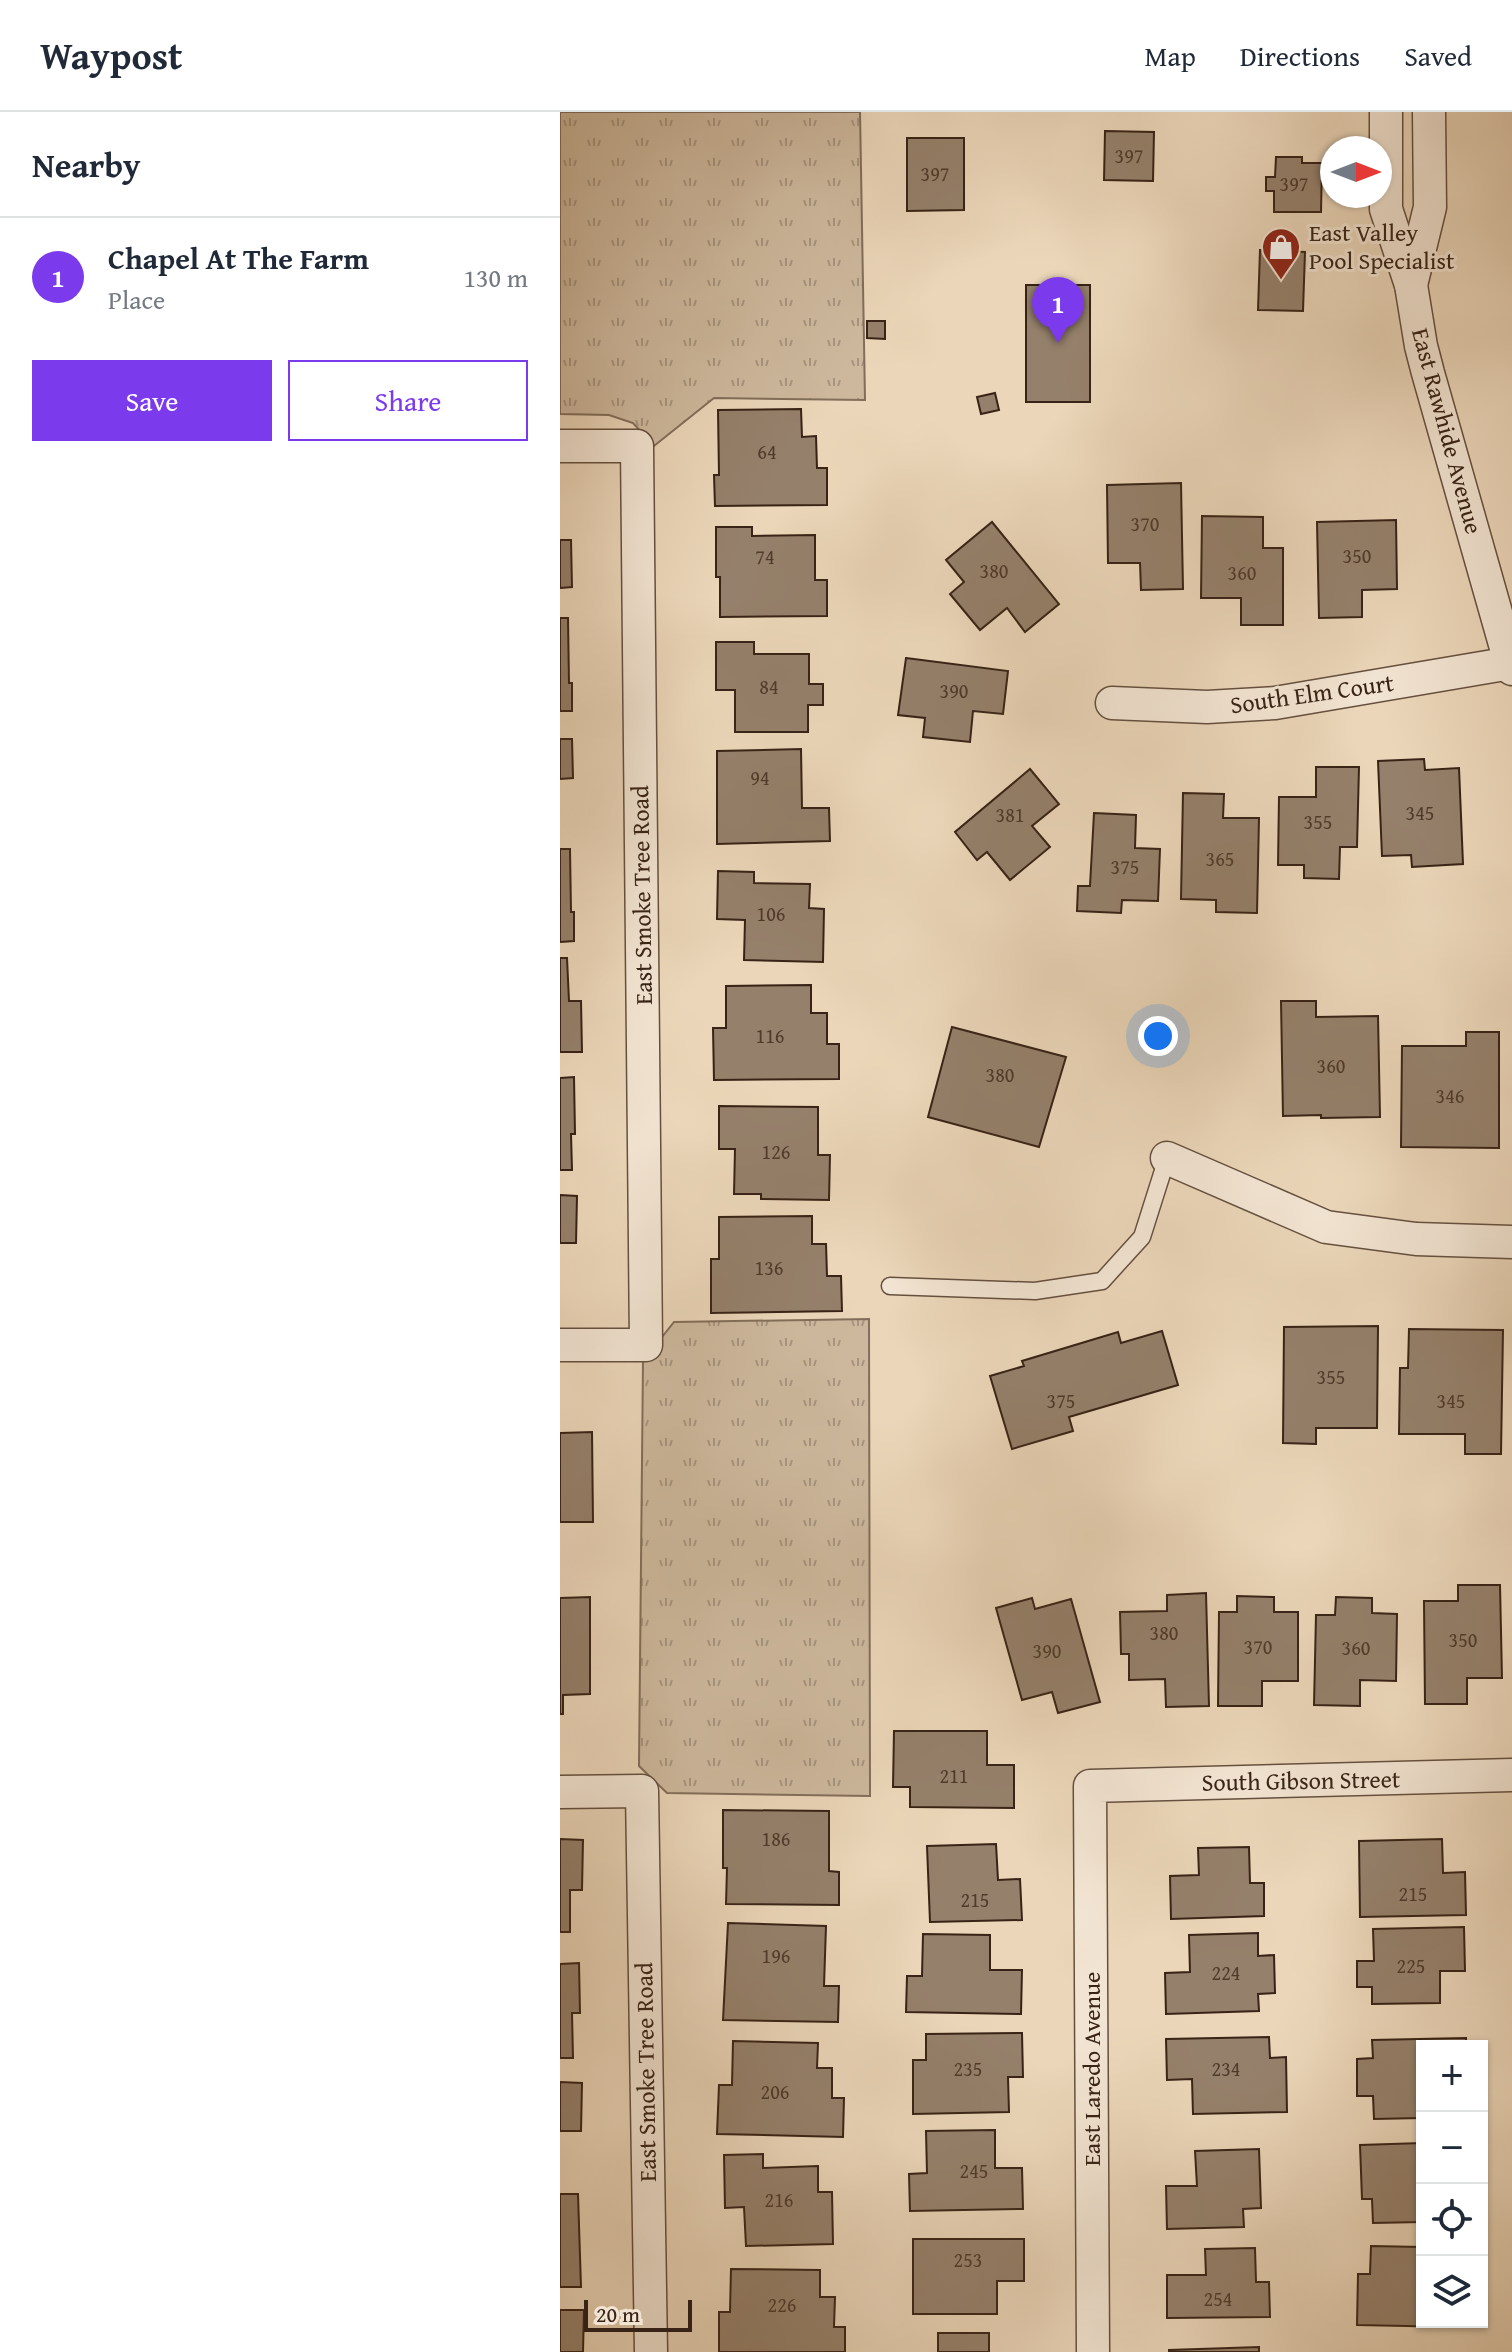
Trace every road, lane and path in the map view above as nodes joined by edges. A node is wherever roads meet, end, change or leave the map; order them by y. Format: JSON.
{"nodes":[{"id":1,"x":1386,"y":112,"type":"edge"},
{"id":2,"x":1429,"y":112,"type":"edge"},
{"id":3,"x":1411,"y":285,"type":"junction"},
{"id":4,"x":560,"y":446,"type":"edge"},
{"id":5,"x":1511,"y":666,"type":"edge"},
{"id":6,"x":1112,"y":703,"type":"dead end"},
{"id":7,"x":1167,"y":1158,"type":"joint"},
{"id":8,"x":1512,"y":1242,"type":"edge"},
{"id":9,"x":890,"y":1286,"type":"dead end"},
{"id":10,"x":560,"y":1345,"type":"edge"},
{"id":11,"x":1512,"y":1775,"type":"edge"},
{"id":12,"x":1090,"y":1786,"type":"joint"},
{"id":13,"x":560,"y":1792,"type":"edge"},
{"id":14,"x":651,"y":2352,"type":"edge"},
{"id":15,"x":1093,"y":2352,"type":"edge"}],
"edges":[{"from":1,"to":3,"type":"street","name":"East Rawhide Avenue"},
{"from":2,"to":3,"type":"street","name":"East Rawhide Avenue"},
{"from":3,"to":5,"type":"street","name":"East Rawhide Avenue"},
{"from":4,"to":10,"type":"street","name":"East Smoke Tree Road"},
{"from":5,"to":6,"type":"street","name":"South Elm Court"},
{"from":7,"to":8,"type":"street"},
{"from":7,"to":9,"type":"lane"},
{"from":11,"to":12,"type":"street","name":"South Gibson Street"},
{"from":12,"to":15,"type":"street","name":"East Laredo Avenue"},
{"from":13,"to":14,"type":"street","name":"East Smoke Tree Road"}]}
